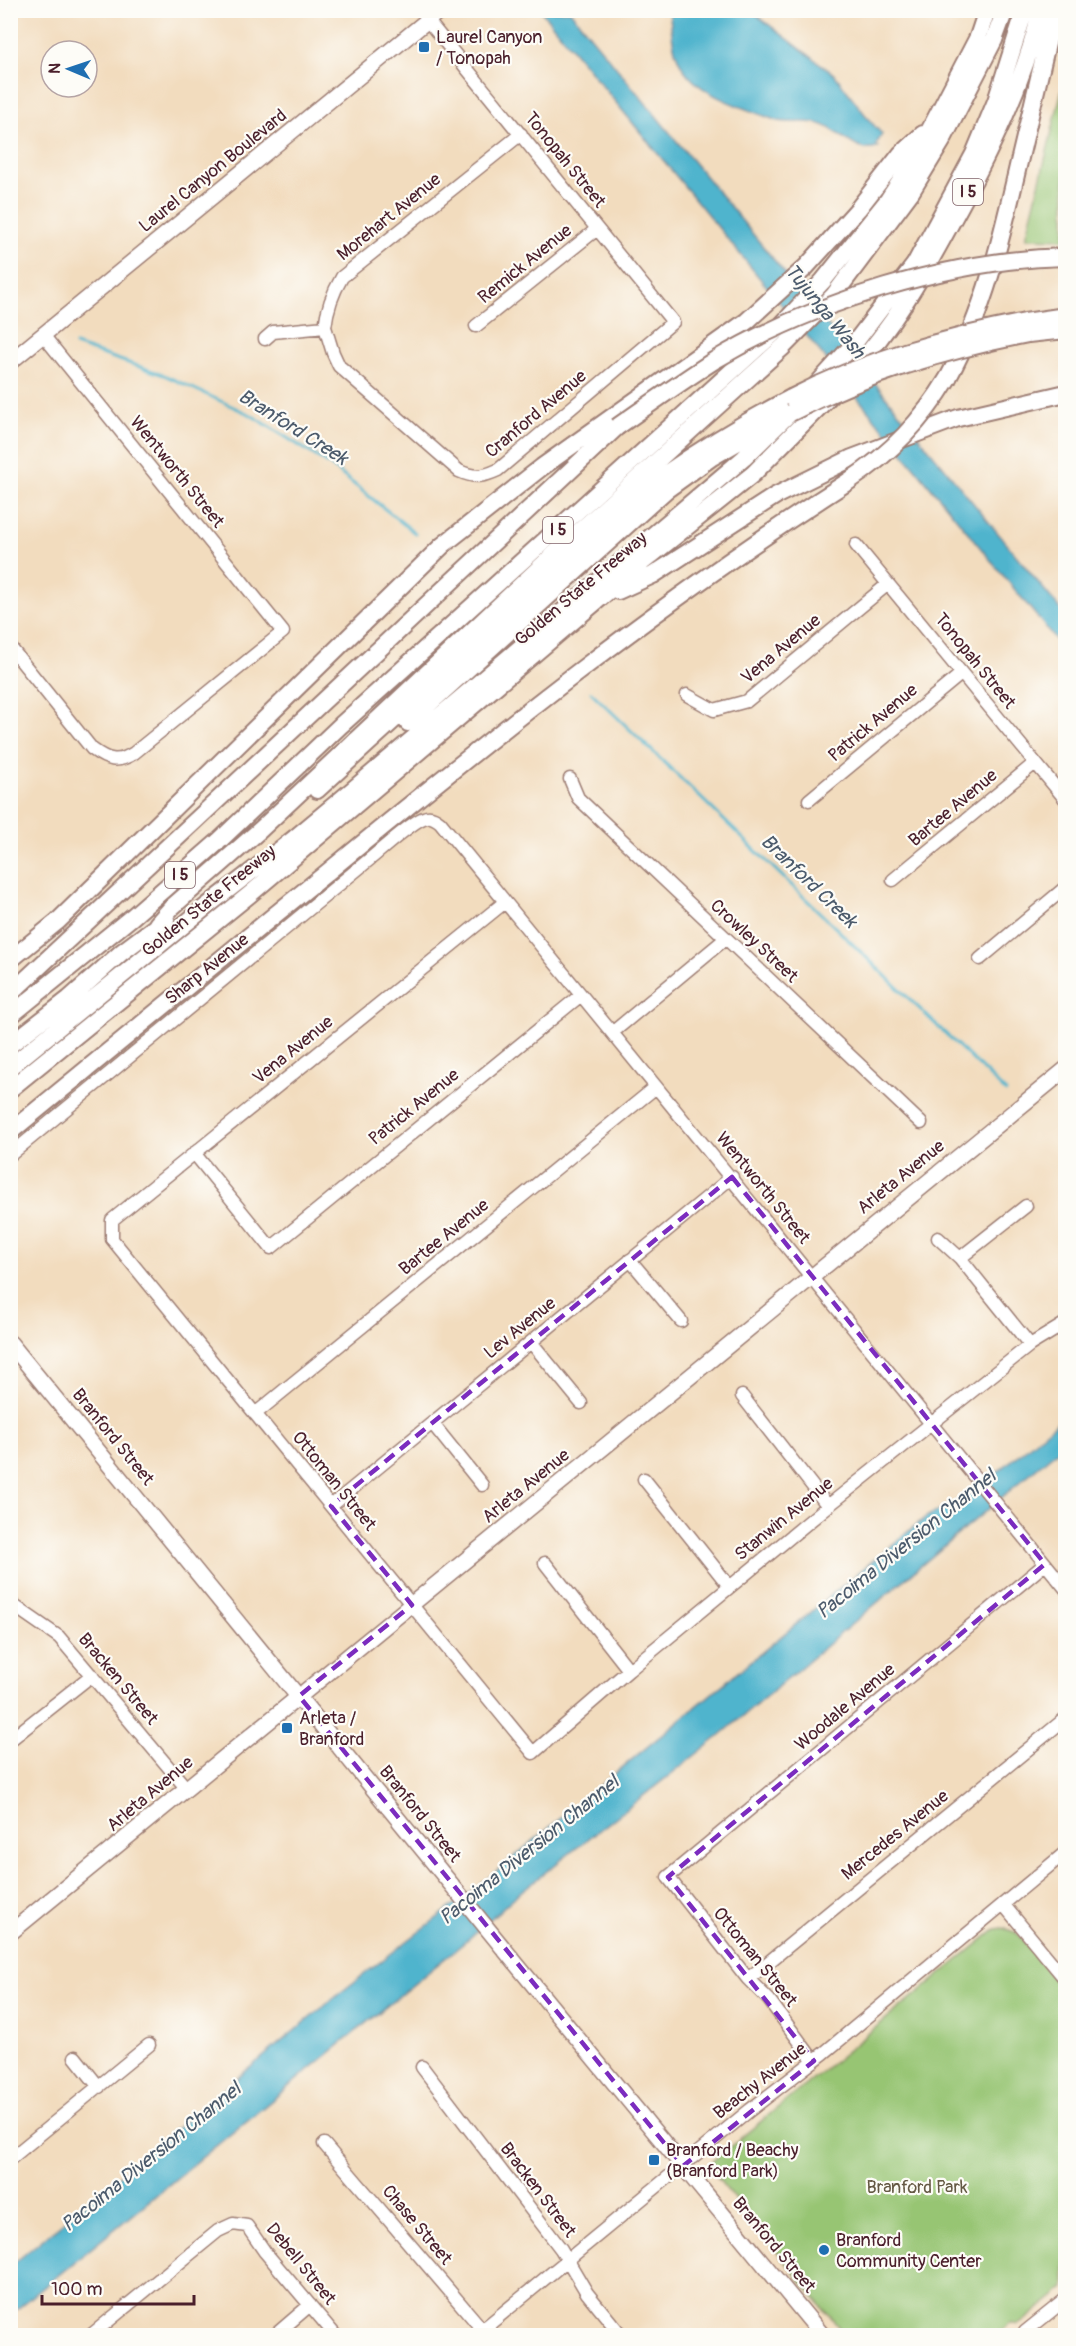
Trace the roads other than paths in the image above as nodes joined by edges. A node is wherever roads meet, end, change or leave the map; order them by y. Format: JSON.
{"nodes":[{"id":1,"x":440,"y":10,"type":"edge"},
{"id":2,"x":987,"y":10,"type":"edge"},
{"id":3,"x":1005,"y":10,"type":"edge"},
{"id":4,"x":1025,"y":10,"type":"edge"},
{"id":5,"x":1041,"y":10,"type":"edge"},
{"id":6,"x":1055,"y":10,"type":"edge"},
{"id":7,"x":428,"y":21,"type":"junction"},
{"id":8,"x":933,"y":125,"type":"junction"},
{"id":9,"x":521,"y":134,"type":"junction"},
{"id":10,"x":597,"y":229,"type":"junction"},
{"id":11,"x":1065,"y":257,"type":"edge"},
{"id":12,"x":1065,"y":316,"type":"edge"},
{"id":13,"x":673,"y":322,"type":"joint"},
{"id":14,"x":476,"y":326,"type":"dead end"},
{"id":15,"x":325,"y":327,"type":"junction"},
{"id":16,"x":1026,"y":328,"type":"junction"},
{"id":17,"x":1065,"y":330,"type":"edge"},
{"id":18,"x":43,"y":335,"type":"junction"},
{"id":19,"x":265,"y":339,"type":"dead end"},
{"id":20,"x":778,"y":341,"type":"junction"},
{"id":21,"x":10,"y":362,"type":"edge"},
{"id":22,"x":1065,"y":393,"type":"edge"},
{"id":23,"x":791,"y":405,"type":"junction"},
{"id":24,"x":856,"y":545,"type":"dead end"},
{"id":25,"x":888,"y":584,"type":"junction"},
{"id":26,"x":600,"y":600,"type":"junction"},
{"id":27,"x":10,"y":647,"type":"edge"},
{"id":28,"x":961,"y":674,"type":"junction"},
{"id":29,"x":687,"y":695,"type":"dead end"},
{"id":30,"x":1035,"y":763,"type":"junction"},
{"id":31,"x":570,"y":779,"type":"dead end"},
{"id":32,"x":809,"y":800,"type":"dead end"},
{"id":33,"x":1065,"y":800,"type":"edge"},
{"id":34,"x":428,"y":816,"type":"joint"},
{"id":35,"x":262,"y":864,"type":"junction"},
{"id":36,"x":893,"y":880,"type":"dead end"},
{"id":37,"x":1065,"y":887,"type":"edge"},
{"id":38,"x":505,"y":902,"type":"junction"},
{"id":39,"x":157,"y":924,"type":"junction"},
{"id":40,"x":725,"y":939,"type":"junction"},
{"id":41,"x":980,"y":959,"type":"dead end"},
{"id":42,"x":10,"y":960,"type":"edge"},
{"id":43,"x":10,"y":994,"type":"edge"},
{"id":44,"x":581,"y":994,"type":"junction"},
{"id":45,"x":10,"y":1016,"type":"edge"},
{"id":46,"x":613,"y":1032,"type":"junction"},
{"id":47,"x":10,"y":1045,"type":"edge"},
{"id":48,"x":10,"y":1066,"type":"edge"},
{"id":49,"x":1065,"y":1069,"type":"edge"},
{"id":50,"x":656,"y":1087,"type":"junction"},
{"id":51,"x":10,"y":1089,"type":"edge"},
{"id":52,"x":921,"y":1123,"type":"dead end"},
{"id":53,"x":10,"y":1132,"type":"edge"},
{"id":54,"x":194,"y":1153,"type":"junction"},
{"id":55,"x":10,"y":1155,"type":"edge"},
{"id":56,"x":732,"y":1178,"type":"junction"},
{"id":57,"x":1026,"y":1206,"type":"dead end"},
{"id":58,"x":111,"y":1230,"type":"joint"},
{"id":59,"x":938,"y":1238,"type":"dead end"},
{"id":60,"x":960,"y":1258,"type":"junction"},
{"id":61,"x":630,"y":1260,"type":"junction"},
{"id":62,"x":811,"y":1276,"type":"junction"},
{"id":63,"x":681,"y":1321,"type":"dead end"},
{"id":64,"x":1065,"y":1323,"type":"edge"},
{"id":65,"x":531,"y":1342,"type":"junction"},
{"id":66,"x":10,"y":1344,"type":"edge"},
{"id":67,"x":1030,"y":1345,"type":"junction"},
{"id":68,"x":742,"y":1396,"type":"dead end"},
{"id":69,"x":581,"y":1403,"type":"dead end"},
{"id":70,"x":255,"y":1414,"type":"junction"},
{"id":71,"x":432,"y":1423,"type":"junction"},
{"id":72,"x":932,"y":1425,"type":"junction"},
{"id":73,"x":644,"y":1479,"type":"dead end"},
{"id":74,"x":482,"y":1485,"type":"dead end"},
{"id":75,"x":331,"y":1506,"type":"junction"},
{"id":76,"x":828,"y":1506,"type":"junction"},
{"id":77,"x":544,"y":1563,"type":"dead end"},
{"id":78,"x":1045,"y":1564,"type":"junction"},
{"id":79,"x":730,"y":1587,"type":"junction"},
{"id":80,"x":1065,"y":1589,"type":"edge"},
{"id":81,"x":10,"y":1603,"type":"edge"},
{"id":82,"x":412,"y":1605,"type":"junction"},
{"id":83,"x":629,"y":1670,"type":"junction"},
{"id":84,"x":92,"y":1675,"type":"junction"},
{"id":85,"x":299,"y":1696,"type":"junction"},
{"id":86,"x":1065,"y":1718,"type":"edge"},
{"id":87,"x":10,"y":1740,"type":"edge"},
{"id":88,"x":533,"y":1753,"type":"joint"},
{"id":89,"x":187,"y":1789,"type":"junction"},
{"id":90,"x":1065,"y":1852,"type":"edge"},
{"id":91,"x":668,"y":1877,"type":"joint"},
{"id":92,"x":1003,"y":1904,"type":"junction"},
{"id":93,"x":10,"y":1933,"type":"edge"},
{"id":94,"x":748,"y":1979,"type":"junction"},
{"id":95,"x":1065,"y":1980,"type":"edge"},
{"id":96,"x":149,"y":2045,"type":"dead end"},
{"id":97,"x":75,"y":2057,"type":"dead end"},
{"id":98,"x":814,"y":2061,"type":"junction"},
{"id":99,"x":422,"y":2067,"type":"dead end"},
{"id":100,"x":99,"y":2086,"type":"junction"},
{"id":101,"x":324,"y":2144,"type":"dead end"},
{"id":102,"x":10,"y":2159,"type":"edge"},
{"id":103,"x":683,"y":2166,"type":"junction"},
{"id":104,"x":567,"y":2261,"type":"junction"},
{"id":105,"x":1065,"y":2299,"type":"edge"},
{"id":106,"x":310,"y":2305,"type":"junction"},
{"id":107,"x":478,"y":2332,"type":"edge"},
{"id":108,"x":90,"y":2336,"type":"edge"},
{"id":109,"x":274,"y":2336,"type":"edge"},
{"id":110,"x":336,"y":2336,"type":"edge"},
{"id":111,"x":622,"y":2336,"type":"edge"},
{"id":112,"x":823,"y":2336,"type":"edge"},
{"id":113,"x":1023,"y":2336,"type":"edge"}],
"edges":[{"from":1,"to":7,"type":"main road","name":"Laurel Canyon Boulevard"},
{"from":2,"to":8,"type":"highway","name":"Golden State Freeway","number":"I 5"},
{"from":3,"to":20,"type":"highway","bridge":true},
{"from":4,"to":35,"type":"highway"},
{"from":5,"to":26,"type":"highway","name":"Golden State Freeway","number":"I 5","bridge":true},
{"from":6,"to":53,"type":"highway","bridge":true},
{"from":7,"to":9,"type":"street","name":"Tonopah Street"},
{"from":7,"to":18,"type":"main road","name":"Laurel Canyon Boulevard"},
{"from":8,"to":20,"type":"highway","name":"Golden State Freeway","number":"I 5","bridge":true},
{"from":8,"to":42,"type":"highway"},
{"from":9,"to":10,"type":"street","name":"Tonopah Street"},
{"from":9,"to":15,"type":"street","name":"Morehart Avenue"},
{"from":10,"to":13,"type":"street","name":"Tonopah Street"},
{"from":10,"to":14,"type":"street","name":"Remick Avenue"},
{"from":11,"to":43,"type":"highway","bridge":true},
{"from":12,"to":16,"type":"highway"},
{"from":13,"to":15,"type":"street","name":"Cranford Avenue"},
{"from":15,"to":19,"type":"street"},
{"from":16,"to":17,"type":"highway"},
{"from":16,"to":23,"type":"highway","bridge":true},
{"from":18,"to":21,"type":"main road","name":"Laurel Canyon Boulevard"},
{"from":18,"to":27,"type":"street","name":"Wentworth Street"},
{"from":20,"to":39,"type":"highway"},
{"from":20,"to":45,"type":"highway","name":"Golden State Freeway","number":"I 5"},
{"from":22,"to":26,"type":"highway","bridge":true},
{"from":23,"to":35,"type":"highway"},
{"from":23,"to":39,"type":"highway"},
{"from":24,"to":25,"type":"street","name":"Tonopah Street"},
{"from":25,"to":28,"type":"street","name":"Tonopah Street"},
{"from":25,"to":29,"type":"street","name":"Vena Avenue"},
{"from":26,"to":51,"type":"highway","name":"Golden State Freeway","number":"I 5"},
{"from":28,"to":30,"type":"street","name":"Tonopah Street"},
{"from":28,"to":32,"type":"street","name":"Patrick Avenue"},
{"from":30,"to":33,"type":"street","name":"Tonopah Street"},
{"from":30,"to":36,"type":"street","name":"Bartee Avenue"},
{"from":31,"to":40,"type":"street","name":"Crowley Street"},
{"from":34,"to":38,"type":"street","name":"Wentworth Street"},
{"from":34,"to":55,"type":"street","name":"Sharp Avenue"},
{"from":35,"to":48,"type":"highway"},
{"from":37,"to":41,"type":"street"},
{"from":38,"to":44,"type":"street","name":"Wentworth Street"},
{"from":38,"to":54,"type":"street","name":"Vena Avenue"},
{"from":39,"to":47,"type":"highway"},
{"from":40,"to":46,"type":"street"},
{"from":40,"to":52,"type":"street","name":"Crowley Street"},
{"from":44,"to":46,"type":"street","name":"Wentworth Street"},
{"from":44,"to":54,"type":"street","name":"Patrick Avenue"},
{"from":46,"to":50,"type":"street","name":"Wentworth Street"},
{"from":49,"to":62,"type":"main road","name":"Arleta Avenue"},
{"from":50,"to":56,"type":"street","name":"Wentworth Street"},
{"from":50,"to":70,"type":"street","name":"Bartee Avenue"},
{"from":54,"to":58,"type":"street","name":"Vena Avenue"},
{"from":56,"to":61,"type":"street","name":"Lev Avenue"},
{"from":56,"to":62,"type":"street","name":"Wentworth Street"},
{"from":57,"to":60,"type":"street"},
{"from":58,"to":70,"type":"street","name":"Ottoman Street"},
{"from":59,"to":60,"type":"street"},
{"from":60,"to":67,"type":"street"},
{"from":61,"to":63,"type":"street"},
{"from":61,"to":65,"type":"street","name":"Lev Avenue"},
{"from":62,"to":72,"type":"street","name":"Wentworth Street"},
{"from":62,"to":82,"type":"main road","name":"Arleta Avenue"},
{"from":64,"to":67,"type":"street","name":"Stanwin Avenue"},
{"from":65,"to":69,"type":"street"},
{"from":65,"to":71,"type":"street","name":"Lev Avenue"},
{"from":66,"to":85,"type":"main road","name":"Branford Street"},
{"from":67,"to":72,"type":"street","name":"Stanwin Avenue"},
{"from":68,"to":76,"type":"street"},
{"from":70,"to":75,"type":"street","name":"Ottoman Street"},
{"from":71,"to":74,"type":"street"},
{"from":71,"to":75,"type":"street","name":"Lev Avenue"},
{"from":72,"to":76,"type":"street","name":"Stanwin Avenue"},
{"from":72,"to":78,"type":"street","name":"Wentworth Street"},
{"from":73,"to":79,"type":"street"},
{"from":75,"to":82,"type":"street","name":"Ottoman Street"},
{"from":76,"to":79,"type":"street","name":"Stanwin Avenue"},
{"from":77,"to":83,"type":"street"},
{"from":78,"to":80,"type":"street","name":"Wentworth Street"},
{"from":78,"to":91,"type":"street","name":"Woodale Avenue"},
{"from":79,"to":83,"type":"street","name":"Stanwin Avenue"},
{"from":81,"to":84,"type":"street","name":"Bracken Street"},
{"from":82,"to":85,"type":"main road","name":"Arleta Avenue"},
{"from":82,"to":88,"type":"street","name":"Ottoman Street"},
{"from":83,"to":88,"type":"street","name":"Stanwin Avenue"},
{"from":84,"to":87,"type":"street"},
{"from":84,"to":89,"type":"street","name":"Bracken Street"},
{"from":85,"to":89,"type":"main road","name":"Arleta Avenue"},
{"from":85,"to":103,"type":"main road","name":"Branford Street"},
{"from":86,"to":94,"type":"street","name":"Mercedes Avenue"},
{"from":89,"to":93,"type":"main road","name":"Arleta Avenue"},
{"from":90,"to":92,"type":"street","name":"Beachy Avenue"},
{"from":91,"to":94,"type":"street","name":"Ottoman Street"},
{"from":92,"to":95,"type":"street"},
{"from":92,"to":98,"type":"street","name":"Beachy Avenue"},
{"from":94,"to":98,"type":"street","name":"Ottoman Street"},
{"from":96,"to":100,"type":"street"},
{"from":97,"to":100,"type":"street"},
{"from":98,"to":103,"type":"street","name":"Beachy Avenue"},
{"from":99,"to":104,"type":"street","name":"Bracken Street"},
{"from":100,"to":102,"type":"street"},
{"from":101,"to":107,"type":"street","name":"Chase Street"},
{"from":103,"to":104,"type":"street","name":"Beachy Avenue"},
{"from":103,"to":112,"type":"main road","name":"Branford Street"},
{"from":104,"to":107,"type":"street","name":"Beachy Avenue"},
{"from":104,"to":111,"type":"street","name":"Bracken Street"},
{"from":105,"to":113,"type":"street"},
{"from":106,"to":108,"type":"street","name":"Debell Street"},
{"from":106,"to":109,"type":"street"},
{"from":106,"to":110,"type":"street","name":"Debell Street"}]}
